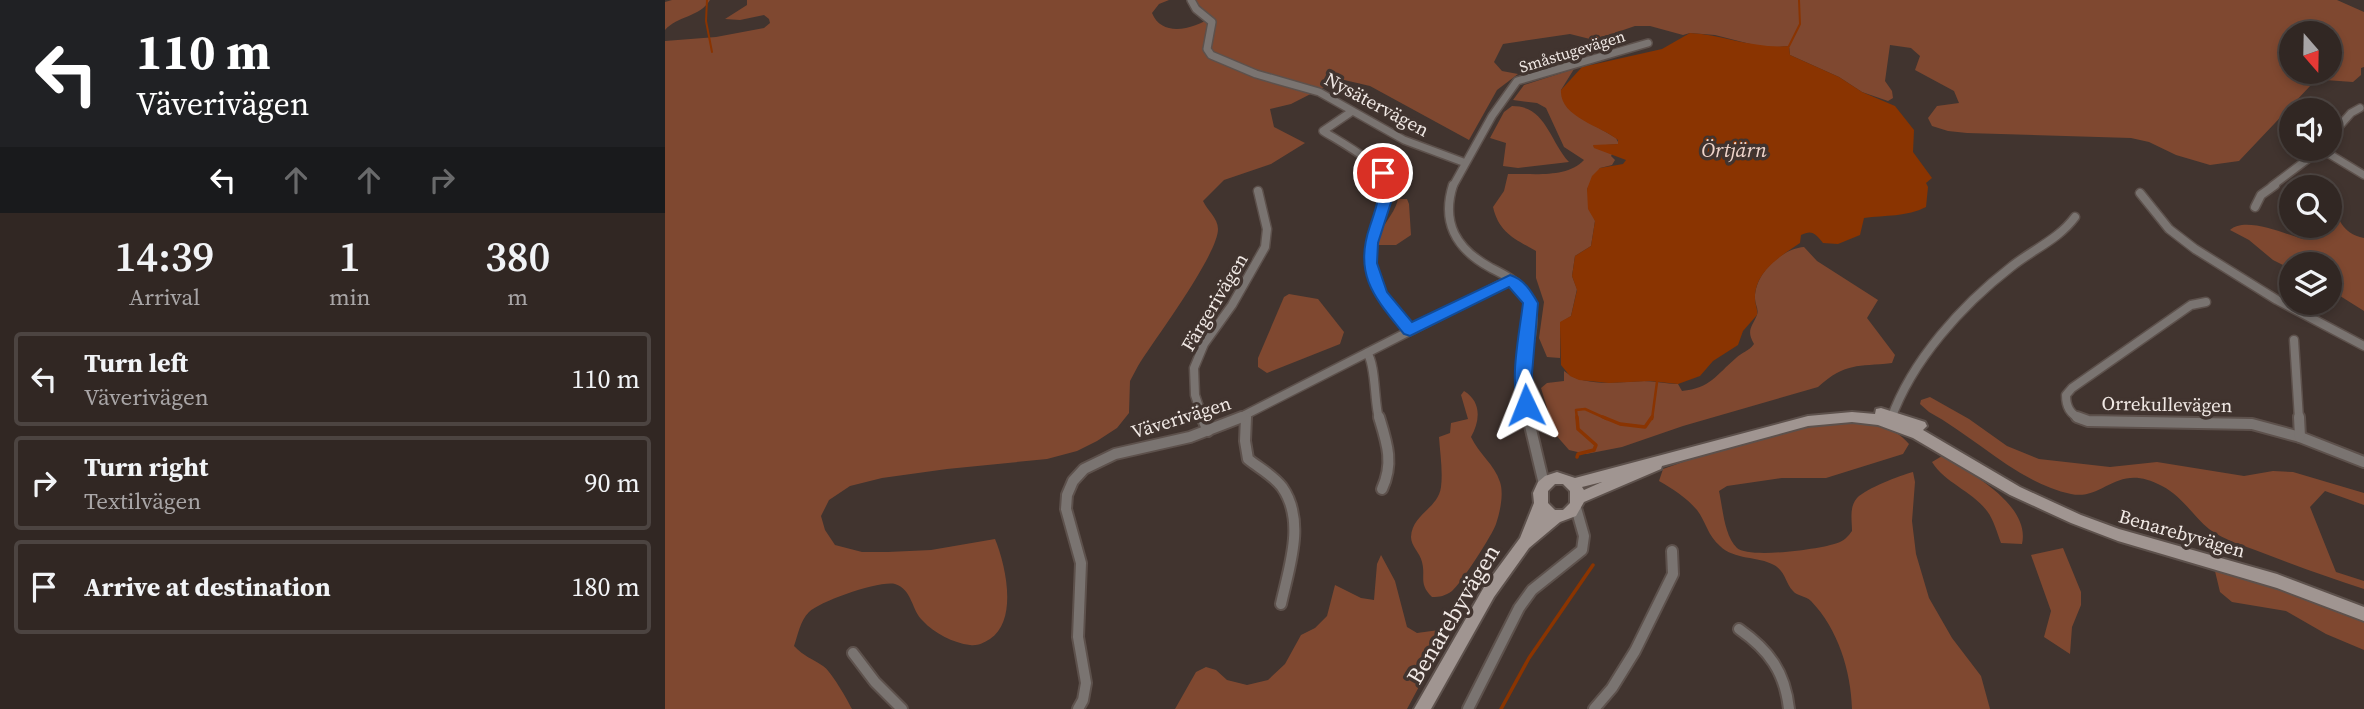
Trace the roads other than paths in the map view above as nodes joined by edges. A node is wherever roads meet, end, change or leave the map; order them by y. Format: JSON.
{"nodes":[{"id":1,"x":1191,"y":0,"type":"edge"},
{"id":2,"x":1648,"y":43,"type":"dead end"},
{"id":3,"x":2360,"y":108,"type":"dead end"},
{"id":4,"x":1351,"y":112,"type":"junction"},
{"id":5,"x":2342,"y":123,"type":"edge"},
{"id":6,"x":2305,"y":161,"type":"edge"},
{"id":7,"x":2341,"y":161,"type":"edge"},
{"id":8,"x":1463,"y":162,"type":"junction"},
{"id":9,"x":2364,"y":175,"type":"edge"},
{"id":10,"x":1258,"y":191,"type":"dead end"},
{"id":11,"x":2140,"y":193,"type":"dead end"},
{"id":12,"x":2255,"y":207,"type":"dead end"},
{"id":13,"x":2075,"y":217,"type":"dead end"},
{"id":14,"x":1510,"y":280,"type":"junction"},
{"id":15,"x":2206,"y":302,"type":"dead end"},
{"id":16,"x":1410,"y":330,"type":"junction"},
{"id":17,"x":2294,"y":340,"type":"dead end"},
{"id":18,"x":2364,"y":346,"type":"edge"},
{"id":19,"x":1367,"y":353,"type":"junction"},
{"id":20,"x":1246,"y":415,"type":"junction"},
{"id":21,"x":1891,"y":419,"type":"junction"},
{"id":22,"x":1208,"y":431,"type":"junction"},
{"id":23,"x":2300,"y":437,"type":"junction"},
{"id":24,"x":1665,"y":460,"type":"junction"},
{"id":25,"x":2364,"y":462,"type":"edge"},
{"id":26,"x":1558,"y":482,"type":"junction"},
{"id":27,"x":1382,"y":489,"type":"dead end"},
{"id":28,"x":1540,"y":504,"type":"junction"},
{"id":29,"x":1569,"y":509,"type":"junction"},
{"id":30,"x":1524,"y":543,"type":"junction"},
{"id":31,"x":1672,"y":551,"type":"dead end"},
{"id":32,"x":1281,"y":604,"type":"dead end"},
{"id":33,"x":2364,"y":614,"type":"edge"},
{"id":34,"x":1739,"y":629,"type":"dead end"},
{"id":35,"x":853,"y":653,"type":"dead end"},
{"id":36,"x":902,"y":709,"type":"edge"},
{"id":37,"x":1078,"y":709,"type":"edge"},
{"id":38,"x":1422,"y":709,"type":"edge"},
{"id":39,"x":1468,"y":709,"type":"edge"},
{"id":40,"x":1594,"y":709,"type":"edge"},
{"id":41,"x":1789,"y":709,"type":"edge"}],
"edges":[{"from":1,"to":4,"type":"street","name":"Nysätervägen"},
{"from":2,"to":8,"type":"street","name":"Småstugevägen"},
{"from":3,"to":5,"type":"street"},
{"from":4,"to":8,"type":"street","name":"Nysätervägen"},
{"from":4,"to":16,"type":"street"},
{"from":6,"to":12,"type":"street"},
{"from":7,"to":9,"type":"street"},
{"from":8,"to":14,"type":"street"},
{"from":10,"to":22,"type":"street","name":"Färgerivägen"},
{"from":11,"to":18,"type":"street"},
{"from":13,"to":21,"type":"street"},
{"from":14,"to":16,"type":"street","name":"Väverivägen"},
{"from":14,"to":26,"type":"street"},
{"from":15,"to":23,"type":"street","name":"Orrekullevägen"},
{"from":16,"to":19,"type":"street","name":"Väverivägen"},
{"from":17,"to":23,"type":"street"},
{"from":19,"to":20,"type":"street","name":"Väverivägen"},
{"from":19,"to":27,"type":"street"},
{"from":20,"to":22,"type":"street","name":"Väverivägen"},
{"from":20,"to":32,"type":"street"},
{"from":21,"to":24,"type":"street","name":"Benarebyvägen"},
{"from":21,"to":33,"type":"street","name":"Benarebyvägen"},
{"from":22,"to":37,"type":"street","name":"Väverivägen"},
{"from":23,"to":25,"type":"street","name":"Orrekullevägen"},
{"from":24,"to":26,"type":"street","name":"Benarebyvägen"},
{"from":24,"to":29,"type":"street","name":"Benarebyvägen"},
{"from":26,"to":28,"type":"street","name":"Benarebyvägen"},
{"from":26,"to":29,"type":"street"},
{"from":28,"to":29,"type":"street"},
{"from":28,"to":30,"type":"street","name":"Benarebyvägen"},
{"from":29,"to":30,"type":"street","name":"Benarebyvägen"},
{"from":29,"to":39,"type":"street"},
{"from":30,"to":38,"type":"street","name":"Benarebyvägen"},
{"from":31,"to":40,"type":"street"},
{"from":34,"to":41,"type":"street"},
{"from":35,"to":36,"type":"street"}]}
